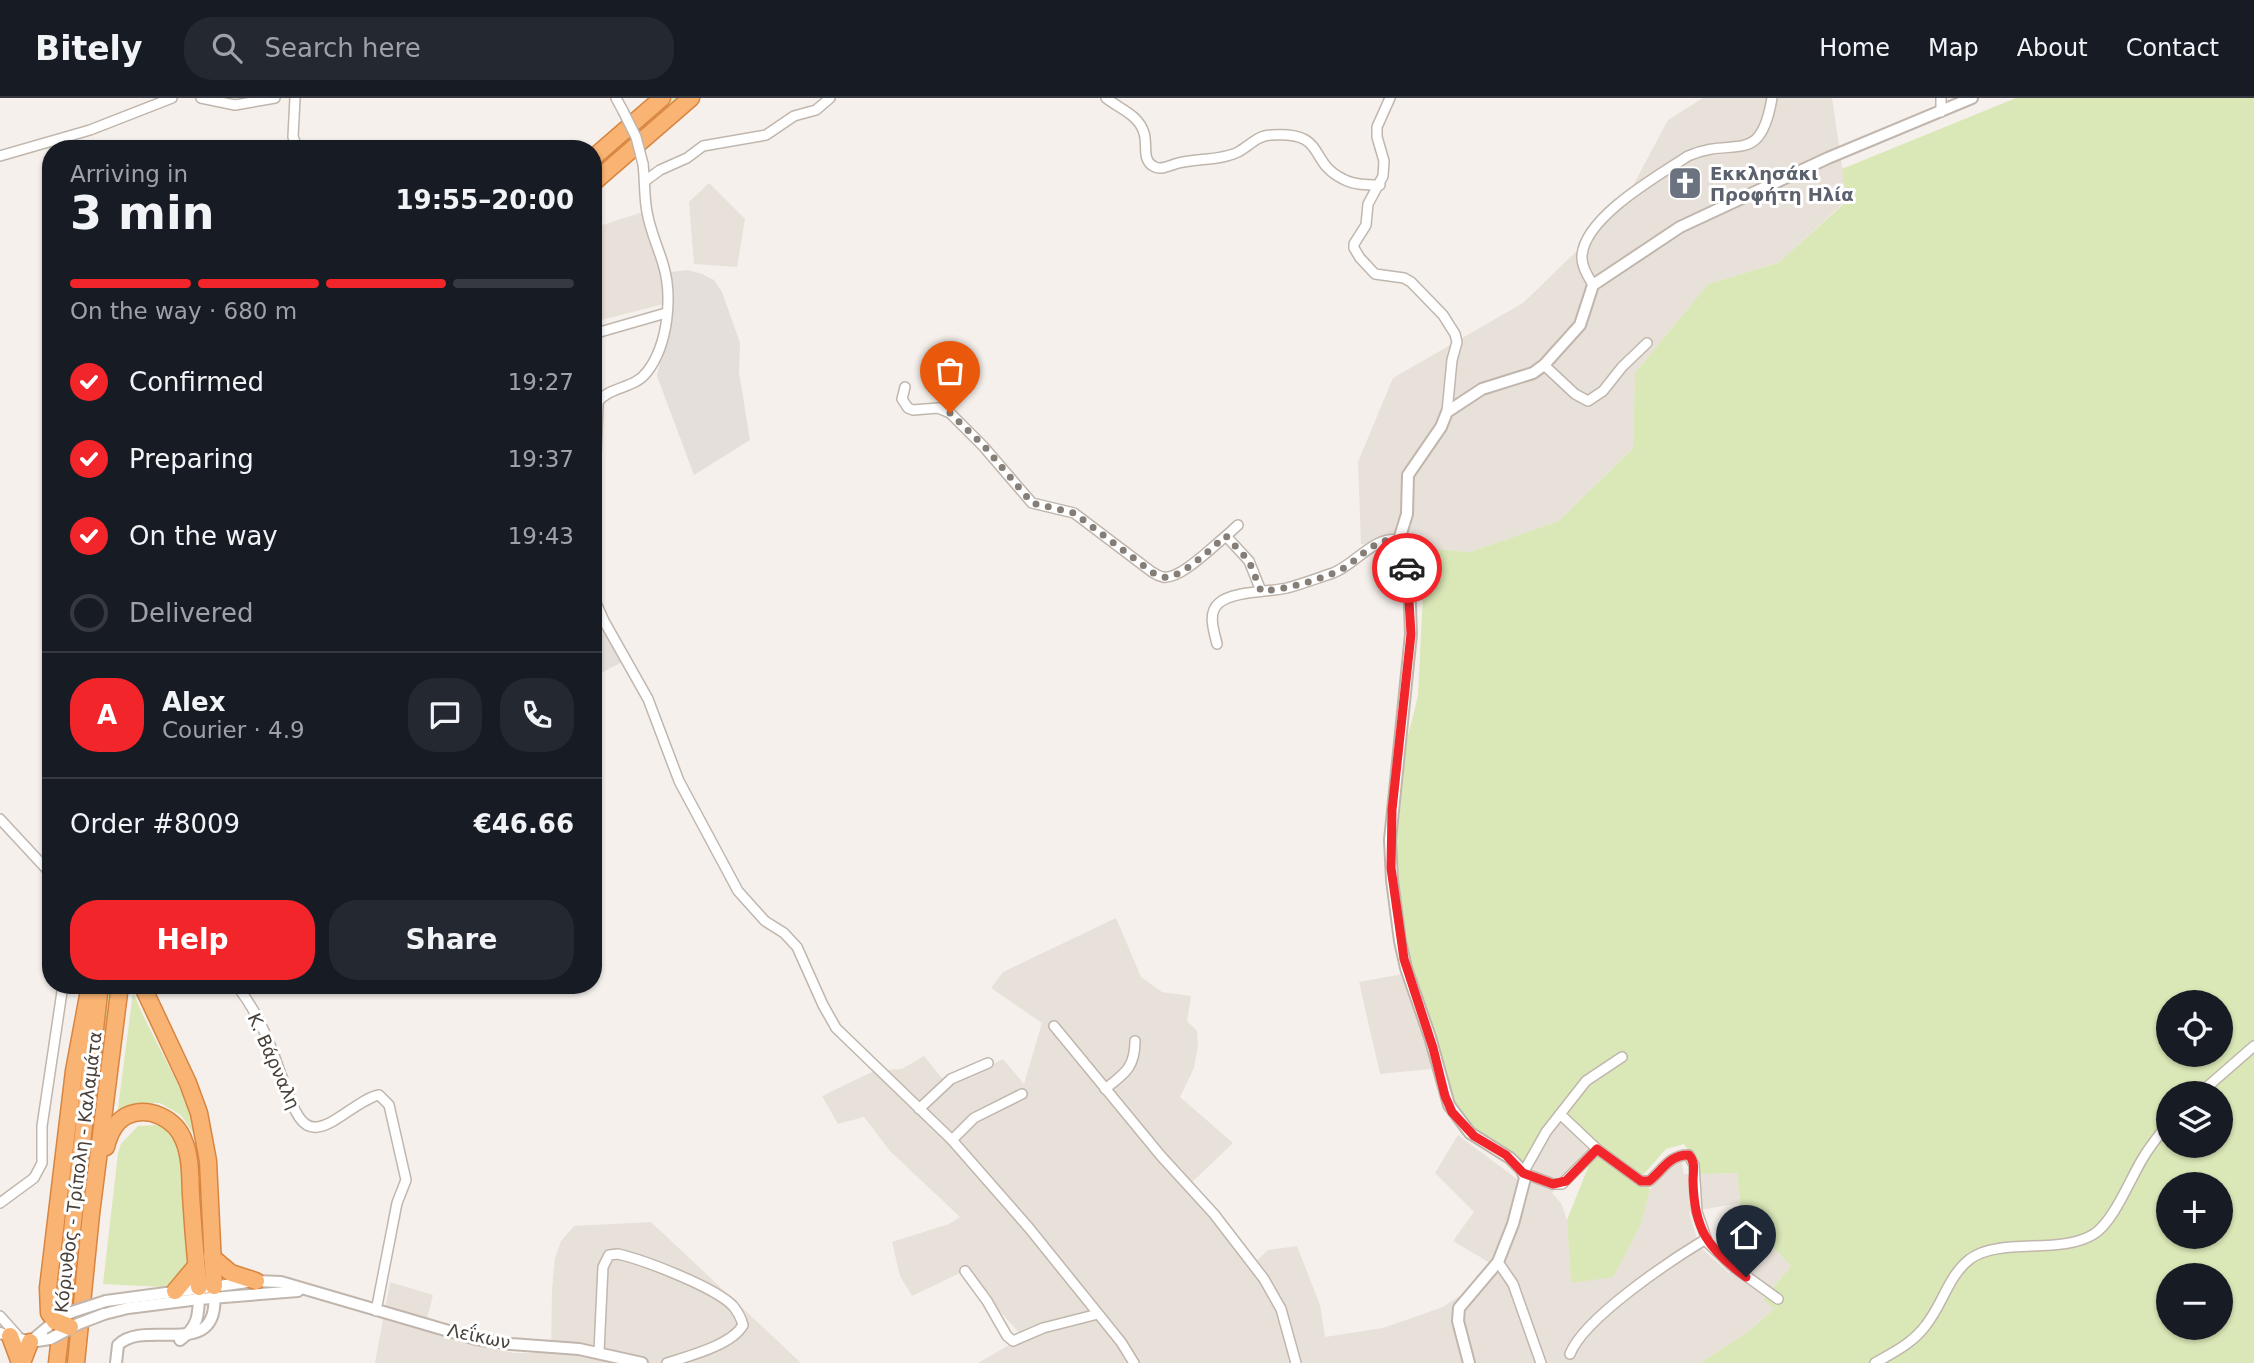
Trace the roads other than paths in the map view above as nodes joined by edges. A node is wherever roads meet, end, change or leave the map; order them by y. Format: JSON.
{"nodes":[{"id":1,"x":172,"y":98,"type":"edge"},
{"id":2,"x":201,"y":98,"type":"edge"},
{"id":3,"x":275,"y":98,"type":"edge"},
{"id":4,"x":295,"y":98,"type":"edge"},
{"id":5,"x":616,"y":98,"type":"edge"},
{"id":6,"x":662,"y":98,"type":"edge"},
{"id":7,"x":691,"y":98,"type":"edge"},
{"id":8,"x":830,"y":98,"type":"edge"},
{"id":9,"x":1106,"y":98,"type":"edge"},
{"id":10,"x":1390,"y":98,"type":"edge"},
{"id":11,"x":1772,"y":98,"type":"edge"},
{"id":12,"x":1941,"y":98,"type":"edge"},
{"id":13,"x":1972,"y":98,"type":"edge"},
{"id":14,"x":1941,"y":112,"type":"junction"},
{"id":15,"x":53,"y":140,"type":"edge"},
{"id":16,"x":294,"y":140,"type":"edge"},
{"id":17,"x":42,"y":143,"type":"edge"},
{"id":18,"x":602,"y":150,"type":"edge"},
{"id":19,"x":0,"y":156,"type":"edge"},
{"id":20,"x":602,"y":175,"type":"edge"},
{"id":21,"x":645,"y":181,"type":"junction"},
{"id":22,"x":1380,"y":185,"type":"junction"},
{"id":23,"x":1593,"y":285,"type":"junction"},
{"id":24,"x":666,"y":313,"type":"junction"},
{"id":25,"x":602,"y":331,"type":"edge"},
{"id":26,"x":1647,"y":343,"type":"dead end"},
{"id":27,"x":1544,"y":365,"type":"junction"},
{"id":28,"x":905,"y":387,"type":"dead end"},
{"id":29,"x":602,"y":399,"type":"edge"},
{"id":30,"x":1447,"y":412,"type":"junction"},
{"id":31,"x":1238,"y":525,"type":"dead end"},
{"id":32,"x":1226,"y":536,"type":"junction"},
{"id":33,"x":1399,"y":540,"type":"junction"},
{"id":34,"x":1261,"y":591,"type":"junction"},
{"id":35,"x":602,"y":616,"type":"edge"},
{"id":36,"x":1217,"y":644,"type":"dead end"},
{"id":37,"x":0,"y":819,"type":"edge"},
{"id":38,"x":42,"y":864,"type":"edge"},
{"id":39,"x":62,"y":994,"type":"edge"},
{"id":40,"x":88,"y":994,"type":"edge"},
{"id":41,"x":99,"y":994,"type":"edge"},
{"id":42,"x":119,"y":994,"type":"edge"},
{"id":43,"x":146,"y":994,"type":"edge"},
{"id":44,"x":243,"y":994,"type":"edge"},
{"id":45,"x":1054,"y":1026,"type":"dead end"},
{"id":46,"x":1135,"y":1041,"type":"dead end"},
{"id":47,"x":2254,"y":1046,"type":"edge"},
{"id":48,"x":1622,"y":1058,"type":"dead end"},
{"id":49,"x":988,"y":1063,"type":"dead end"},
{"id":50,"x":2214,"y":1081,"type":"edge"},
{"id":51,"x":1105,"y":1089,"type":"junction"},
{"id":52,"x":1022,"y":1094,"type":"dead end"},
{"id":53,"x":919,"y":1109,"type":"junction"},
{"id":54,"x":1560,"y":1114,"type":"junction"},
{"id":55,"x":952,"y":1140,"type":"junction"},
{"id":56,"x":2156,"y":1140,"type":"edge"},
{"id":57,"x":1597,"y":1149,"type":"junction"},
{"id":58,"x":1523,"y":1173,"type":"junction"},
{"id":59,"x":0,"y":1203,"type":"edge"},
{"id":60,"x":91,"y":1214,"type":"junction"},
{"id":61,"x":1706,"y":1239,"type":"junction"},
{"id":62,"x":212,"y":1257,"type":"junction"},
{"id":63,"x":1498,"y":1262,"type":"junction"},
{"id":64,"x":196,"y":1266,"type":"junction"},
{"id":65,"x":965,"y":1271,"type":"dead end"},
{"id":66,"x":256,"y":1281,"type":"junction"},
{"id":67,"x":175,"y":1291,"type":"junction"},
{"id":68,"x":207,"y":1292,"type":"junction"},
{"id":69,"x":319,"y":1293,"type":"junction"},
{"id":70,"x":1778,"y":1300,"type":"dead end"},
{"id":71,"x":376,"y":1311,"type":"junction"},
{"id":72,"x":1098,"y":1314,"type":"junction"},
{"id":73,"x":0,"y":1316,"type":"edge"},
{"id":74,"x":63,"y":1324,"type":"junction"},
{"id":75,"x":15,"y":1337,"type":"edge"},
{"id":76,"x":599,"y":1352,"type":"junction"},
{"id":77,"x":1570,"y":1354,"type":"dead end"},
{"id":78,"x":1539,"y":1360,"type":"edge"},
{"id":79,"x":21,"y":1363,"type":"edge"},
{"id":80,"x":57,"y":1363,"type":"edge"},
{"id":81,"x":76,"y":1363,"type":"edge"},
{"id":82,"x":116,"y":1363,"type":"edge"},
{"id":83,"x":642,"y":1363,"type":"edge"},
{"id":84,"x":667,"y":1363,"type":"edge"},
{"id":85,"x":1134,"y":1363,"type":"edge"},
{"id":86,"x":1296,"y":1363,"type":"edge"},
{"id":87,"x":1469,"y":1363,"type":"edge"},
{"id":88,"x":1526,"y":1363,"type":"edge"},
{"id":89,"x":1875,"y":1363,"type":"edge"}],
"edges":[{"from":1,"to":15,"type":"street"},
{"from":2,"to":3,"type":"street"},
{"from":4,"to":16,"type":"street"},
{"from":5,"to":21,"type":"street","bridge":true},
{"from":6,"to":18,"type":"highway"},
{"from":7,"to":20,"type":"highway"},
{"from":8,"to":21,"type":"street"},
{"from":9,"to":22,"type":"street"},
{"from":10,"to":22,"type":"street"},
{"from":11,"to":23,"type":"street"},
{"from":12,"to":14,"type":"street"},
{"from":13,"to":14,"type":"street"},
{"from":14,"to":23,"type":"street"},
{"from":17,"to":19,"type":"street"},
{"from":21,"to":24,"type":"street"},
{"from":22,"to":30,"type":"street"},
{"from":23,"to":27,"type":"street"},
{"from":24,"to":25,"type":"street"},
{"from":24,"to":29,"type":"street"},
{"from":26,"to":27,"type":"street"},
{"from":27,"to":30,"type":"street"},
{"from":28,"to":32,"type":"street"},
{"from":30,"to":33,"type":"street"},
{"from":31,"to":32,"type":"street"},
{"from":32,"to":34,"type":"street"},
{"from":33,"to":34,"type":"street"},
{"from":33,"to":58,"type":"street"},
{"from":34,"to":36,"type":"street"},
{"from":35,"to":53,"type":"street"},
{"from":37,"to":38,"type":"street"},
{"from":39,"to":59,"type":"street"},
{"from":40,"to":74,"type":"highway"},
{"from":41,"to":80,"type":"highway","name":"Κόρινθος - Τρίπολη - Καλαμάτα"},
{"from":42,"to":60,"type":"highway","name":"Κόρινθος - Τρίπολη - Καλαμάτα"},
{"from":43,"to":62,"type":"highway"},
{"from":44,"to":71,"type":"street","name":"Κ. Βάρναλη"},
{"from":45,"to":51,"type":"street"},
{"from":46,"to":51,"type":"street"},
{"from":47,"to":50,"type":"street"},
{"from":48,"to":54,"type":"street"},
{"from":49,"to":53,"type":"street"},
{"from":51,"to":86,"type":"street"},
{"from":52,"to":55,"type":"street"},
{"from":53,"to":55,"type":"street"},
{"from":54,"to":57,"type":"street"},
{"from":54,"to":58,"type":"street"},
{"from":55,"to":72,"type":"street"},
{"from":56,"to":89,"type":"street"},
{"from":57,"to":58,"type":"street"},
{"from":57,"to":61,"type":"street"},
{"from":58,"to":63,"type":"street"},
{"from":60,"to":64,"type":"highway"},
{"from":60,"to":81,"type":"highway","name":"Κόρινθος - Τρίπολη - Καλαμάτα"},
{"from":61,"to":70,"type":"street"},
{"from":61,"to":77,"type":"street"},
{"from":62,"to":66,"type":"highway"},
{"from":62,"to":68,"type":"highway"},
{"from":63,"to":78,"type":"street"},
{"from":63,"to":87,"type":"street"},
{"from":64,"to":67,"type":"highway"},
{"from":64,"to":68,"type":"highway"},
{"from":65,"to":72,"type":"street"},
{"from":66,"to":68,"type":"street","name":"Λεΐκων"},
{"from":66,"to":69,"type":"street","name":"Λεΐκων"},
{"from":67,"to":68,"type":"street","name":"Λεΐκων"},
{"from":67,"to":74,"type":"street","name":"Λεΐκων","bridge":true},
{"from":68,"to":69,"type":"street","name":"Λεΐκων"},
{"from":68,"to":74,"type":"street","name":"Λεΐκων","bridge":true},
{"from":68,"to":82,"type":"street"},
{"from":69,"to":71,"type":"street","name":"Λεΐκων"},
{"from":71,"to":76,"type":"street","name":"Λεΐκων"},
{"from":72,"to":85,"type":"street"},
{"from":73,"to":75,"type":"street"},
{"from":74,"to":75,"type":"street","name":"Λεΐκων"},
{"from":74,"to":75,"type":"street","name":"Λεΐκων","bridge":true},
{"from":75,"to":79,"type":"highway"},
{"from":76,"to":83,"type":"street","name":"Λεΐκων"},
{"from":76,"to":84,"type":"street"},
{"from":78,"to":88,"type":"street"}]}
